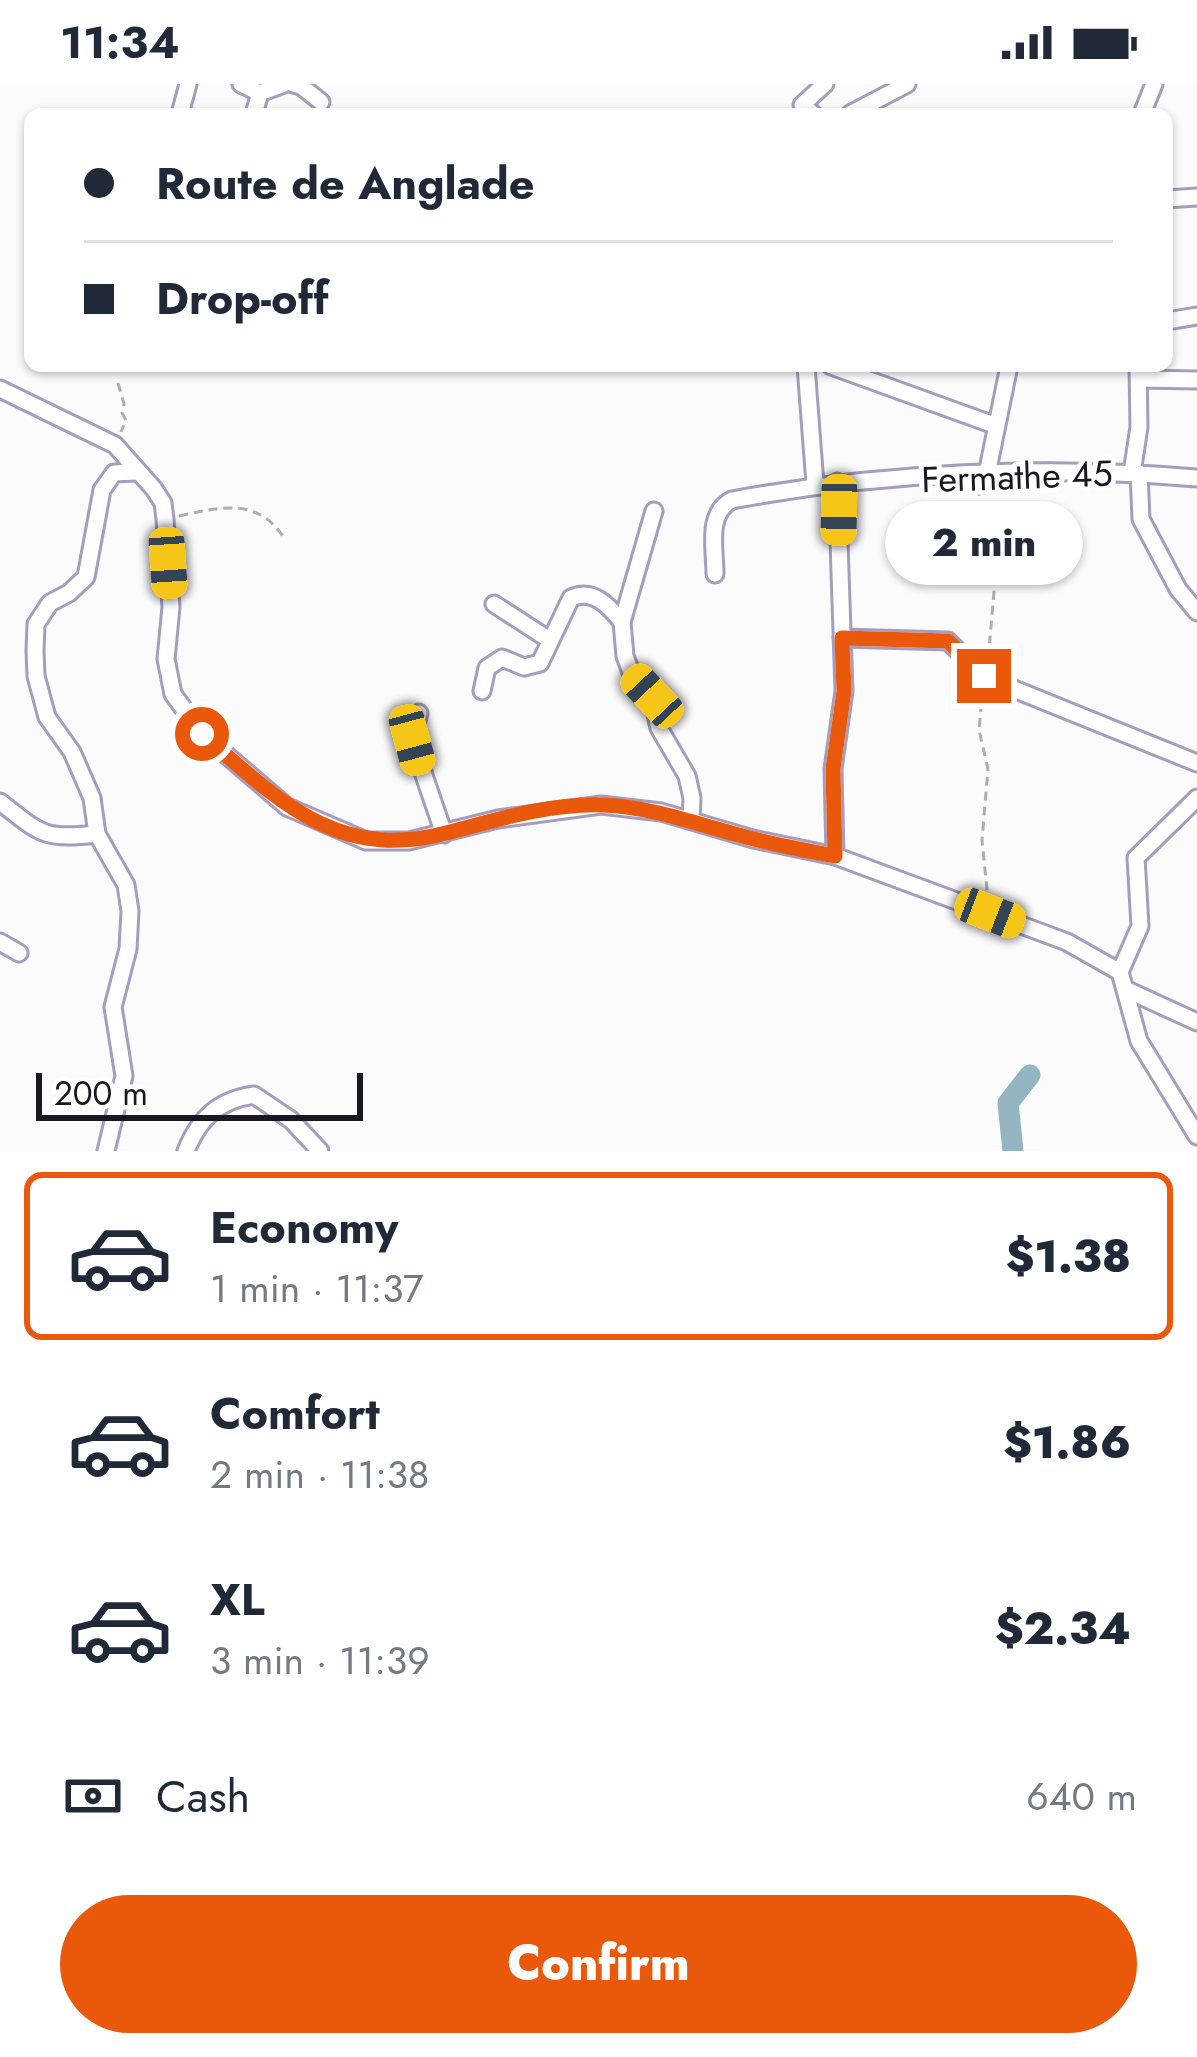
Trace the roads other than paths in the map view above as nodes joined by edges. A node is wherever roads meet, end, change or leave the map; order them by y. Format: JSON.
{"nodes":[{"id":1,"x":241,"y":84,"type":"edge"},
{"id":2,"x":907,"y":84,"type":"edge"},
{"id":3,"x":275,"y":86,"type":"edge"},
{"id":4,"x":321,"y":102,"type":"dead end"},
{"id":5,"x":861,"y":108,"type":"edge"},
{"id":6,"x":806,"y":372,"type":"edge"},
{"id":7,"x":848,"y":372,"type":"edge"},
{"id":8,"x":1007,"y":372,"type":"edge"},
{"id":9,"x":1139,"y":373,"type":"edge"},
{"id":10,"x":1197,"y":380,"type":"edge"},
{"id":11,"x":0,"y":389,"type":"edge"},
{"id":12,"x":994,"y":425,"type":"junction"},
{"id":13,"x":135,"y":472,"type":"junction"},
{"id":14,"x":1136,"y":473,"type":"junction"},
{"id":15,"x":981,"y":474,"type":"junction"},
{"id":16,"x":1197,"y":478,"type":"edge"},
{"id":17,"x":837,"y":482,"type":"junction"},
{"id":18,"x":814,"y":484,"type":"junction"},
{"id":19,"x":654,"y":512,"type":"dead end"},
{"id":20,"x":716,"y":574,"type":"dead end"},
{"id":21,"x":494,"y":604,"type":"dead end"},
{"id":22,"x":1197,"y":612,"type":"edge"},
{"id":23,"x":622,"y":622,"type":"junction"},
{"id":24,"x":842,"y":638,"type":"junction"},
{"id":25,"x":548,"y":639,"type":"junction"},
{"id":26,"x":482,"y":691,"type":"dead end"},
{"id":27,"x":419,"y":713,"type":"dead end"},
{"id":28,"x":1197,"y":763,"type":"edge"},
{"id":29,"x":1197,"y":799,"type":"edge"},
{"id":30,"x":0,"y":802,"type":"edge"},
{"id":31,"x":691,"y":820,"type":"junction"},
{"id":32,"x":97,"y":834,"type":"junction"},
{"id":33,"x":444,"y":834,"type":"junction"},
{"id":34,"x":835,"y":856,"type":"junction"},
{"id":35,"x":0,"y":942,"type":"edge"},
{"id":36,"x":19,"y":953,"type":"dead end"},
{"id":37,"x":1122,"y":980,"type":"junction"},
{"id":38,"x":1197,"y":1022,"type":"edge"},
{"id":39,"x":1197,"y":1136,"type":"edge"},
{"id":40,"x":106,"y":1151,"type":"edge"},
{"id":41,"x":185,"y":1151,"type":"edge"},
{"id":42,"x":320,"y":1151,"type":"edge"}],
"edges":[{"from":1,"to":3,"type":"street"},
{"from":2,"to":5,"type":"street"},
{"from":3,"to":4,"type":"street"},
{"from":6,"to":18,"type":"street"},
{"from":7,"to":12,"type":"street"},
{"from":8,"to":12,"type":"street"},
{"from":9,"to":10,"type":"street"},
{"from":9,"to":14,"type":"street"},
{"from":11,"to":13,"type":"street"},
{"from":12,"to":15,"type":"street"},
{"from":13,"to":32,"type":"street"},
{"from":13,"to":33,"type":"street"},
{"from":14,"to":15,"type":"street","name":"Fermathe 45"},
{"from":14,"to":16,"type":"street","name":"Fermathe 45"},
{"from":14,"to":22,"type":"street"},
{"from":15,"to":17,"type":"street","name":"Fermathe 45"},
{"from":17,"to":18,"type":"street","name":"Fermathe 45"},
{"from":17,"to":24,"type":"street"},
{"from":18,"to":20,"type":"street","name":"Fermathe 45"},
{"from":19,"to":23,"type":"street"},
{"from":21,"to":25,"type":"street"},
{"from":23,"to":25,"type":"street"},
{"from":23,"to":31,"type":"street"},
{"from":24,"to":28,"type":"street"},
{"from":24,"to":34,"type":"street"},
{"from":25,"to":26,"type":"street"},
{"from":27,"to":33,"type":"street"},
{"from":29,"to":37,"type":"street"},
{"from":30,"to":32,"type":"street"},
{"from":31,"to":33,"type":"street"},
{"from":31,"to":34,"type":"street"},
{"from":32,"to":40,"type":"street"},
{"from":34,"to":37,"type":"street"},
{"from":35,"to":36,"type":"street"},
{"from":37,"to":38,"type":"street"},
{"from":37,"to":39,"type":"street"},
{"from":41,"to":42,"type":"street"}]}
